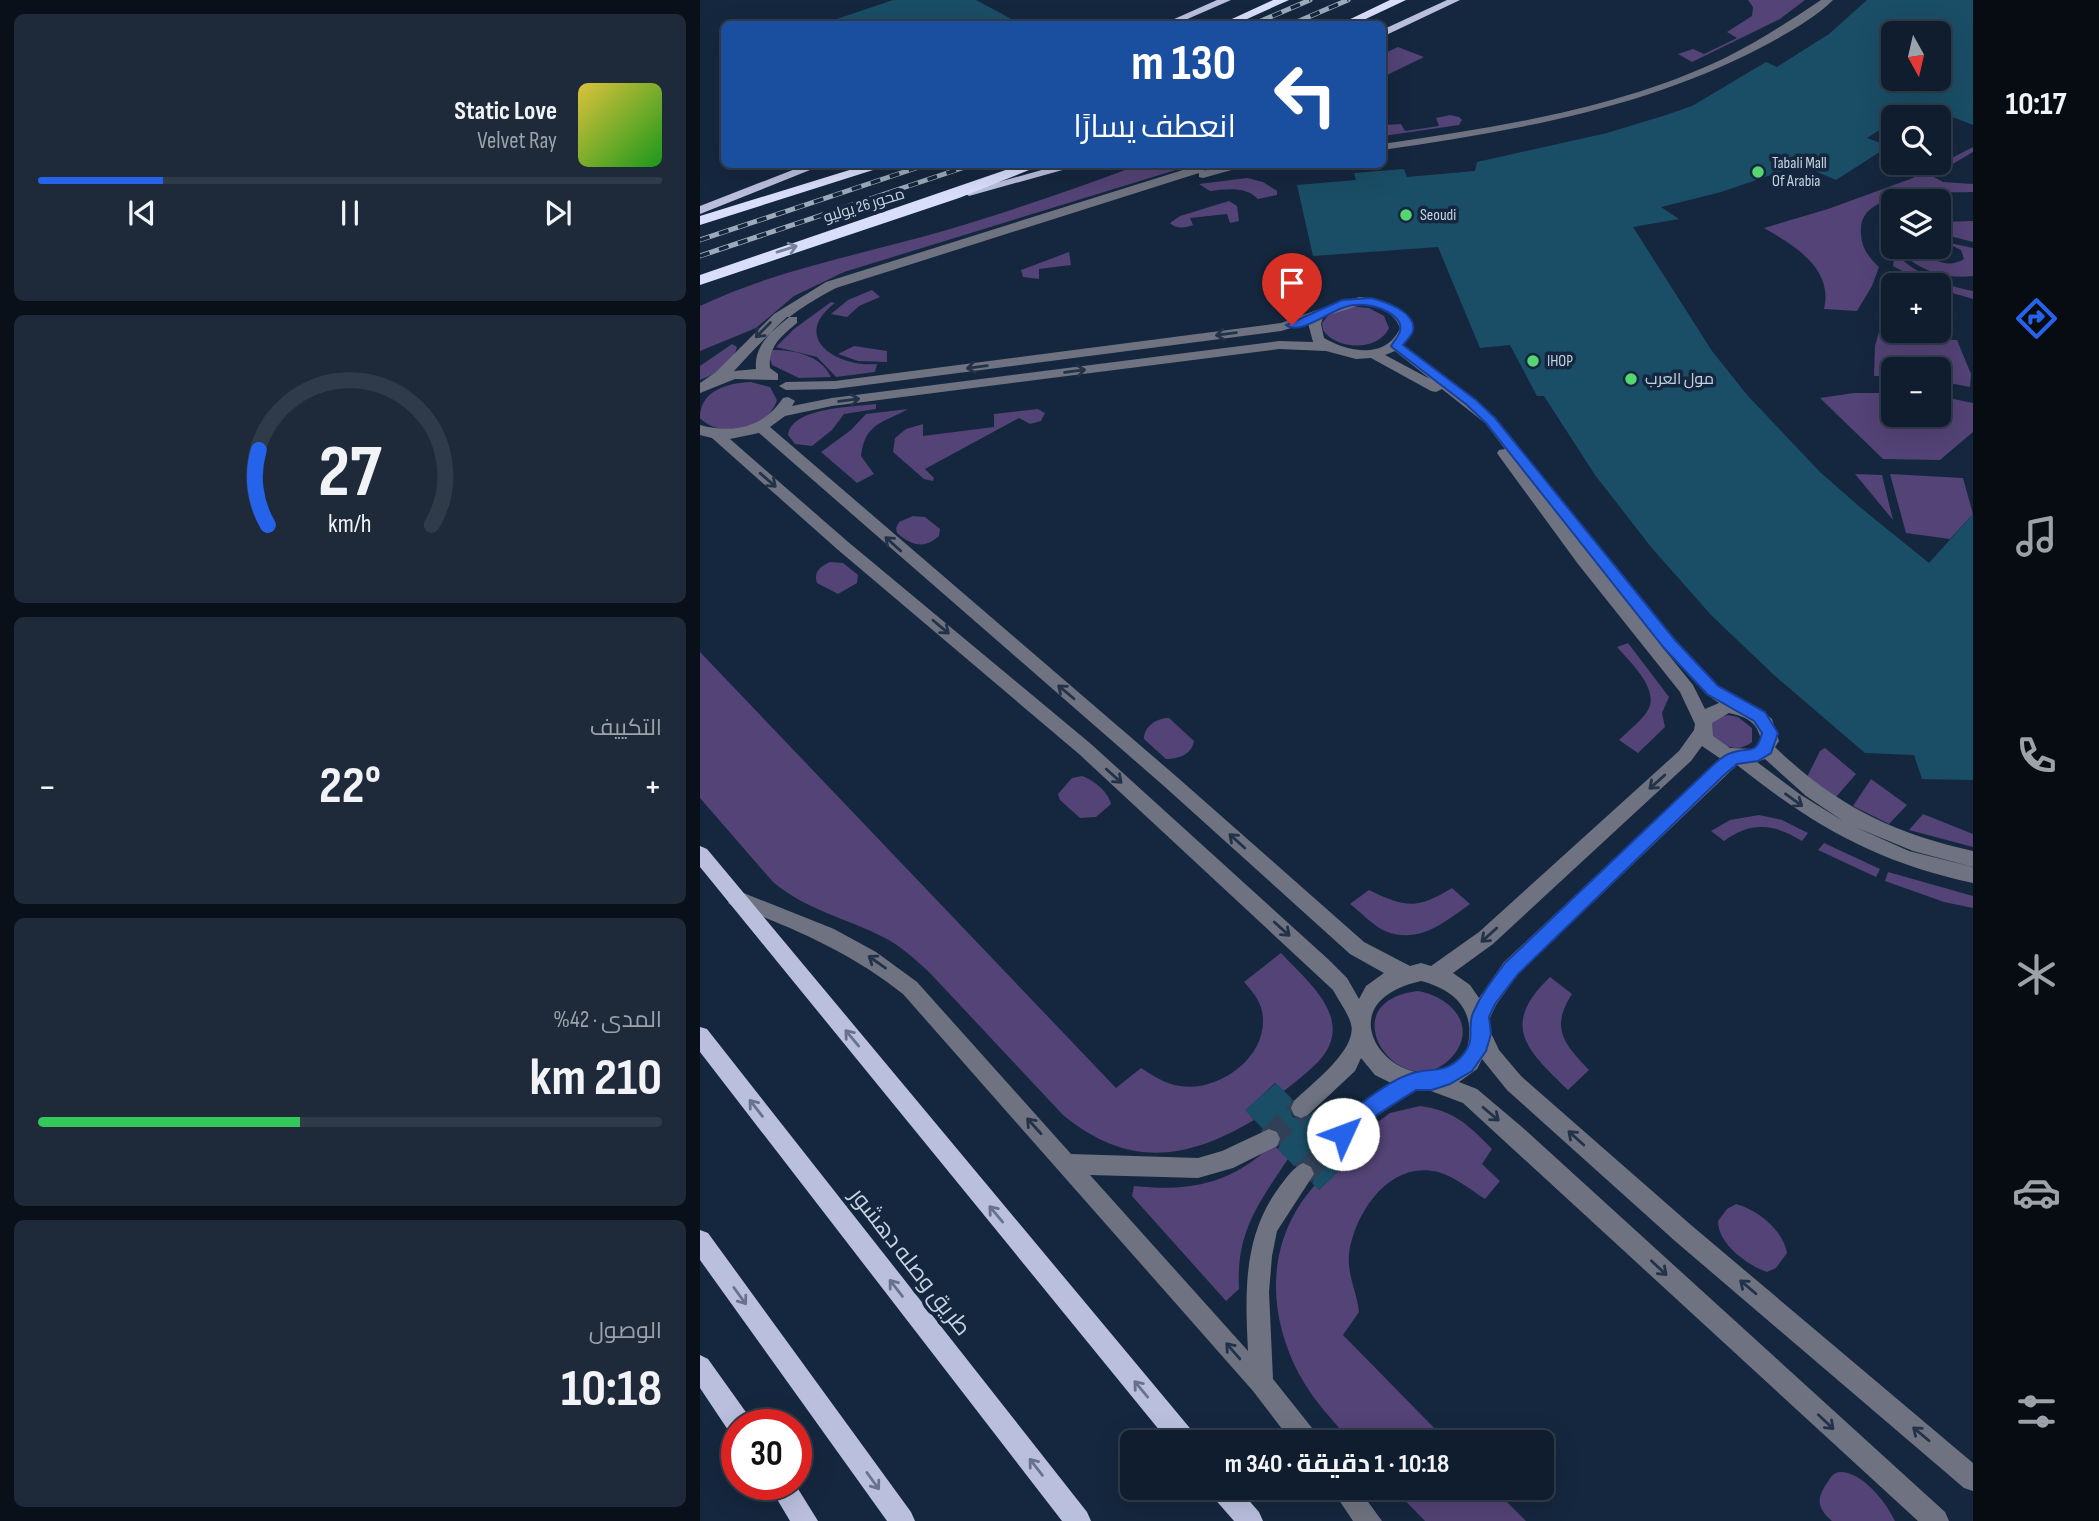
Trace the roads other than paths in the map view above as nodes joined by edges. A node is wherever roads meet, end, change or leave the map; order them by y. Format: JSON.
{"nodes":[{"id":1,"x":1226,"y":0,"type":"edge"},
{"id":2,"x":1283,"y":0,"type":"edge"},
{"id":3,"x":1400,"y":0,"type":"edge"},
{"id":4,"x":1455,"y":0,"type":"edge"},
{"id":5,"x":1813,"y":0,"type":"edge"},
{"id":6,"x":1828,"y":0,"type":"edge"},
{"id":7,"x":1175,"y":21,"type":"edge"},
{"id":8,"x":1234,"y":21,"type":"edge"},
{"id":9,"x":1353,"y":21,"type":"edge"},
{"id":10,"x":1386,"y":32,"type":"edge"},
{"id":11,"x":1386,"y":139,"type":"edge"},
{"id":12,"x":1386,"y":146,"type":"edge"},
{"id":13,"x":810,"y":168,"type":"edge"},
{"id":14,"x":872,"y":168,"type":"edge"},
{"id":15,"x":1027,"y":168,"type":"edge"},
{"id":16,"x":1063,"y":168,"type":"edge"},
{"id":17,"x":1200,"y":168,"type":"edge"},
{"id":18,"x":1232,"y":168,"type":"edge"},
{"id":19,"x":969,"y":192,"type":"junction"},
{"id":20,"x":700,"y":210,"type":"edge"},
{"id":21,"x":700,"y":222,"type":"edge"},
{"id":22,"x":700,"y":280,"type":"edge"},
{"id":23,"x":1317,"y":317,"type":"junction"},
{"id":24,"x":1325,"y":346,"type":"junction"},
{"id":25,"x":1397,"y":346,"type":"junction"},
{"id":26,"x":1375,"y":355,"type":"junction"},
{"id":27,"x":769,"y":375,"type":"junction"},
{"id":28,"x":714,"y":381,"type":"junction"},
{"id":29,"x":786,"y":386,"type":"junction"},
{"id":30,"x":700,"y":389,"type":"edge"},
{"id":31,"x":782,"y":412,"type":"junction"},
{"id":32,"x":761,"y":427,"type":"junction"},
{"id":33,"x":708,"y":433,"type":"edge"},
{"id":34,"x":1739,"y":707,"type":"junction"},
{"id":35,"x":1702,"y":727,"type":"junction"},
{"id":36,"x":1766,"y":749,"type":"junction"},
{"id":37,"x":1737,"y":758,"type":"junction"},
{"id":38,"x":700,"y":854,"type":"edge"},
{"id":39,"x":1973,"y":859,"type":"edge"},
{"id":40,"x":1973,"y":875,"type":"edge"},
{"id":41,"x":736,"y":898,"type":"junction"},
{"id":42,"x":1406,"y":973,"type":"junction"},
{"id":43,"x":1436,"y":974,"type":"junction"},
{"id":44,"x":1481,"y":1026,"type":"junction"},
{"id":45,"x":1360,"y":1028,"type":"junction"},
{"id":46,"x":700,"y":1036,"type":"edge"},
{"id":47,"x":1423,"y":1081,"type":"junction"},
{"id":48,"x":1301,"y":1108,"type":"tunnel mouth"},
{"id":49,"x":1343,"y":1134,"type":"tunnel mouth"},
{"id":50,"x":1269,"y":1139,"type":"tunnel mouth"},
{"id":51,"x":1069,"y":1164,"type":"junction"},
{"id":52,"x":1303,"y":1174,"type":"tunnel mouth"},
{"id":53,"x":700,"y":1241,"type":"edge"},
{"id":54,"x":700,"y":1367,"type":"edge"},
{"id":55,"x":1261,"y":1383,"type":"junction"},
{"id":56,"x":729,"y":1409,"type":"edge"},
{"id":57,"x":1175,"y":1430,"type":"edge"},
{"id":58,"x":1298,"y":1430,"type":"edge"},
{"id":59,"x":1973,"y":1479,"type":"edge"},
{"id":60,"x":791,"y":1500,"type":"edge"},
{"id":61,"x":1232,"y":1500,"type":"edge"},
{"id":62,"x":1352,"y":1500,"type":"edge"},
{"id":63,"x":806,"y":1521,"type":"edge"},
{"id":64,"x":902,"y":1521,"type":"edge"},
{"id":65,"x":1078,"y":1521,"type":"edge"},
{"id":66,"x":1250,"y":1521,"type":"edge"},
{"id":67,"x":1369,"y":1521,"type":"edge"},
{"id":68,"x":1936,"y":1521,"type":"edge"}],
"edges":[{"from":1,"to":7,"type":"main road"},
{"from":2,"to":8,"type":"highway"},
{"from":3,"to":9,"type":"highway"},
{"from":4,"to":10,"type":"main road"},
{"from":5,"to":11,"type":"street"},
{"from":6,"to":12,"type":"street"},
{"from":13,"to":20,"type":"main road"},
{"from":14,"to":21,"type":"highway","name":"محور 26 يوليو"},
{"from":15,"to":19,"type":"highway","name":"محور 26 يوليو"},
{"from":16,"to":19,"type":"main road"},
{"from":17,"to":28,"type":"street","one_way":true},
{"from":18,"to":27,"type":"street"},
{"from":22,"to":19,"type":"highway","name":"محور 26 يوليو","one_way":true},
{"from":23,"to":24,"type":"street"},
{"from":23,"to":25,"type":"street"},
{"from":23,"to":29,"type":"street","one_way":true},
{"from":24,"to":26,"type":"street"},
{"from":31,"to":24,"type":"street","one_way":true},
{"from":25,"to":26,"type":"street"},
{"from":25,"to":34,"type":"street"},
{"from":26,"to":35,"type":"street"},
{"from":27,"to":28,"type":"street"},
{"from":27,"to":29,"type":"street"},
{"from":28,"to":30,"type":"street"},
{"from":29,"to":31,"type":"street"},
{"from":31,"to":32,"type":"street"},
{"from":32,"to":33,"type":"street"},
{"from":42,"to":32,"type":"street","one_way":true},
{"from":33,"to":45,"type":"street","one_way":true},
{"from":34,"to":35,"type":"street"},
{"from":34,"to":36,"type":"street"},
{"from":35,"to":37,"type":"street"},
{"from":35,"to":43,"type":"street","one_way":true},
{"from":36,"to":37,"type":"street"},
{"from":36,"to":39,"type":"street"},
{"from":37,"to":40,"type":"street","one_way":true},
{"from":37,"to":44,"type":"street"},
{"from":38,"to":41,"type":"main road"},
{"from":51,"to":41,"type":"street","one_way":true},
{"from":57,"to":41,"type":"main road","one_way":true},
{"from":42,"to":43,"type":"street"},
{"from":42,"to":45,"type":"street"},
{"from":43,"to":44,"type":"street"},
{"from":44,"to":47,"type":"street"},
{"from":59,"to":44,"type":"street","one_way":true},
{"from":45,"to":47,"type":"street"},
{"from":45,"to":48,"type":"street"},
{"from":65,"to":46,"type":"main road","name":"طريق وصله دهشور","one_way":true},
{"from":47,"to":49,"type":"street"},
{"from":47,"to":68,"type":"street","one_way":true},
{"from":50,"to":51,"type":"street"},
{"from":55,"to":51,"type":"street","one_way":true},
{"from":52,"to":55,"type":"street"},
{"from":53,"to":64,"type":"main road","one_way":true},
{"from":54,"to":56,"type":"main road"},
{"from":55,"to":58,"type":"street"},
{"from":60,"to":63,"type":"main road"},
{"from":61,"to":66,"type":"main road"},
{"from":62,"to":67,"type":"street"}]}
